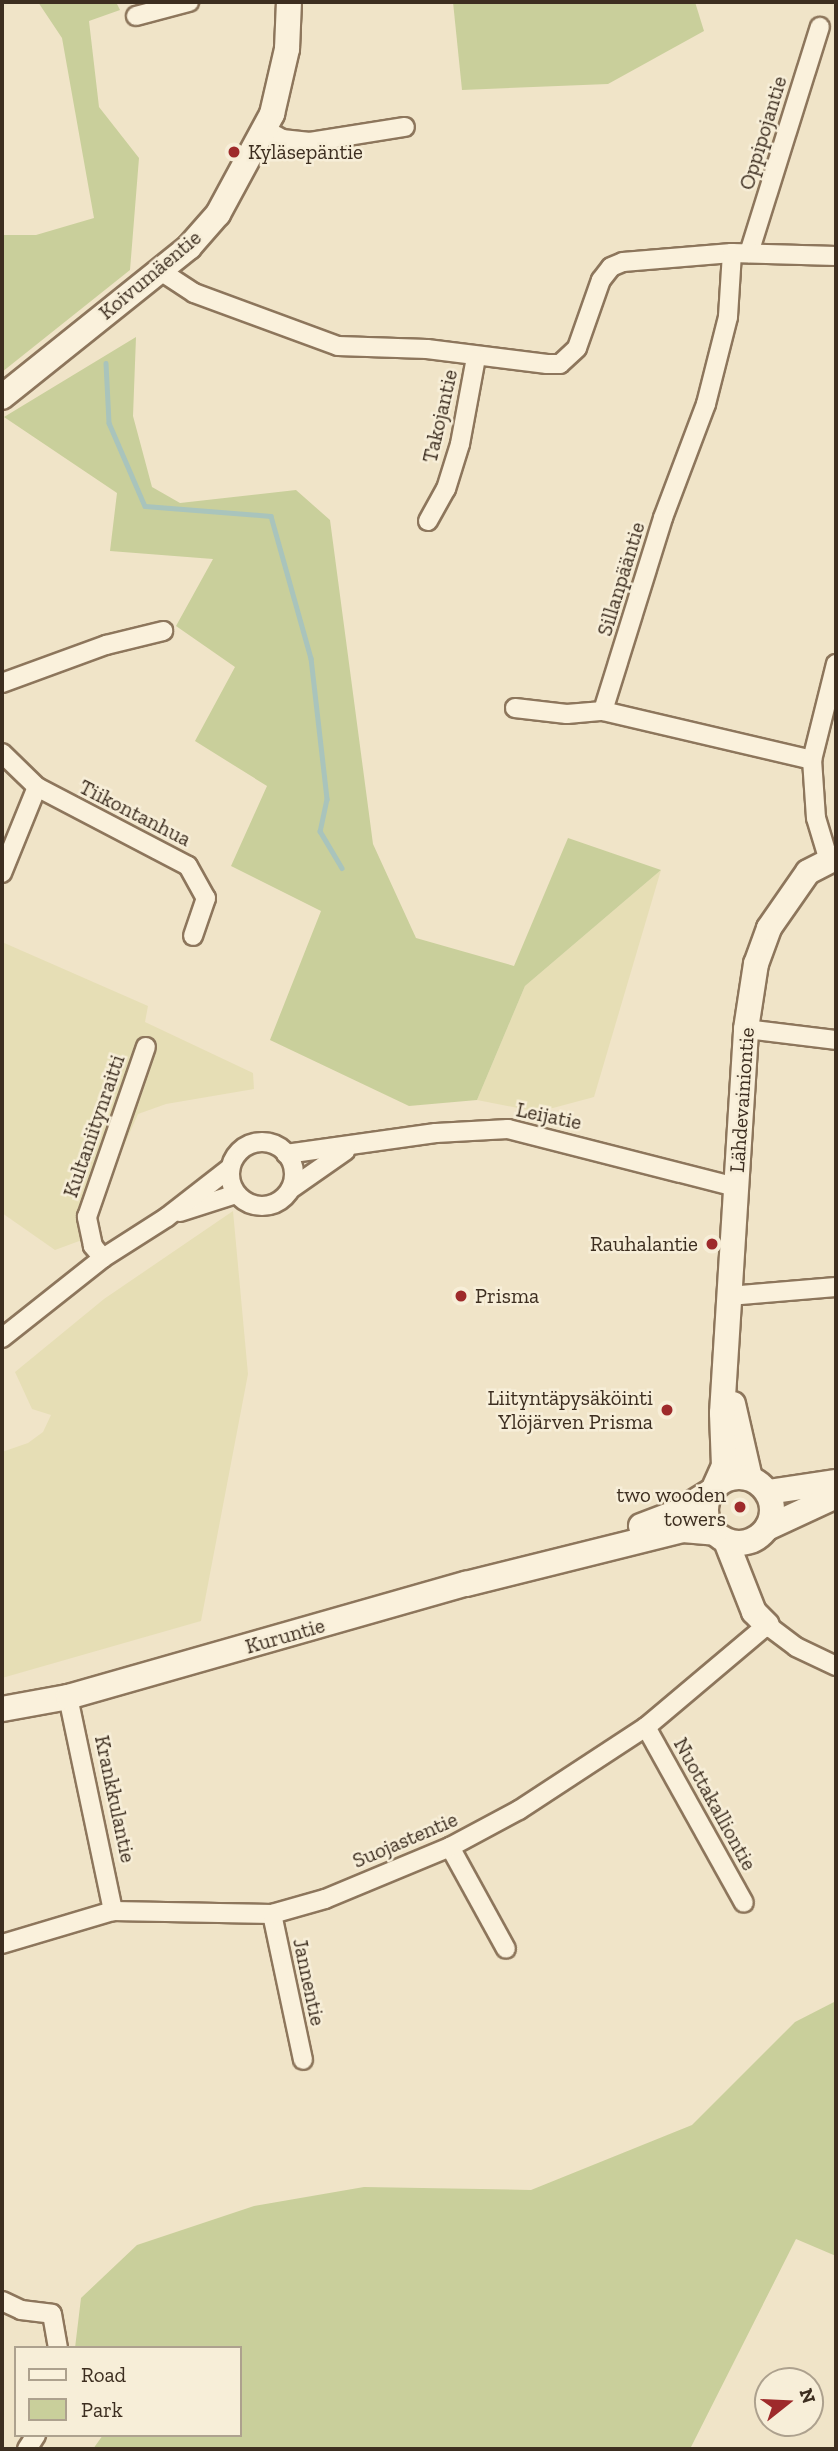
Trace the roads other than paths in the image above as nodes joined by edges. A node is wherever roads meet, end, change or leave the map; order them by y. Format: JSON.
{"nodes":[{"id":1,"x":189,"y":2,"type":"edge"},
{"id":2,"x":289,"y":2,"type":"edge"},
{"id":3,"x":136,"y":16,"type":"dead end"},
{"id":4,"x":820,"y":27,"type":"dead end"},
{"id":5,"x":405,"y":127,"type":"dead end"},
{"id":6,"x":266,"y":130,"type":"junction"},
{"id":7,"x":741,"y":253,"type":"junction"},
{"id":8,"x":836,"y":256,"type":"edge"},
{"id":9,"x":159,"y":270,"type":"junction"},
{"id":10,"x":476,"y":358,"type":"junction"},
{"id":11,"x":2,"y":397,"type":"edge"},
{"id":12,"x":428,"y":520,"type":"dead end"},
{"id":13,"x":163,"y":631,"type":"dead end"},
{"id":14,"x":836,"y":664,"type":"edge"},
{"id":15,"x":2,"y":683,"type":"edge"},
{"id":16,"x":515,"y":708,"type":"dead end"},
{"id":17,"x":603,"y":711,"type":"junction"},
{"id":18,"x":2,"y":753,"type":"edge"},
{"id":19,"x":812,"y":760,"type":"junction"},
{"id":20,"x":37,"y":788,"type":"junction"},
{"id":21,"x":833,"y":859,"type":"edge"},
{"id":22,"x":2,"y":873,"type":"edge"},
{"id":23,"x":193,"y":936,"type":"dead end"},
{"id":24,"x":746,"y":1029,"type":"junction"},
{"id":25,"x":836,"y":1041,"type":"edge"},
{"id":26,"x":146,"y":1047,"type":"dead end"},
{"id":27,"x":348,"y":1149,"type":"junction"},
{"id":28,"x":286,"y":1154,"type":"junction"},
{"id":29,"x":230,"y":1168,"type":"junction"},
{"id":30,"x":736,"y":1187,"type":"junction"},
{"id":31,"x":292,"y":1188,"type":"junction"},
{"id":32,"x":236,"y":1194,"type":"junction"},
{"id":33,"x":167,"y":1217,"type":"junction"},
{"id":34,"x":103,"y":1258,"type":"junction"},
{"id":35,"x":836,"y":1287,"type":"edge"},
{"id":36,"x":729,"y":1296,"type":"junction"},
{"id":37,"x":2,"y":1338,"type":"edge"},
{"id":38,"x":727,"y":1374,"type":"junction"},
{"id":39,"x":836,"y":1482,"type":"edge"},
{"id":40,"x":759,"y":1485,"type":"junction"},
{"id":41,"x":713,"y":1489,"type":"junction"},
{"id":42,"x":836,"y":1496,"type":"edge"},
{"id":43,"x":764,"y":1532,"type":"junction"},
{"id":44,"x":720,"y":1537,"type":"junction"},
{"id":45,"x":502,"y":1574,"type":"junction"},
{"id":46,"x":767,"y":1625,"type":"junction"},
{"id":47,"x":836,"y":1666,"type":"edge"},
{"id":48,"x":68,"y":1697,"type":"junction"},
{"id":49,"x":2,"y":1709,"type":"edge"},
{"id":50,"x":2,"y":1726,"type":"edge"},
{"id":51,"x":646,"y":1727,"type":"junction"},
{"id":52,"x":450,"y":1847,"type":"junction"},
{"id":53,"x":744,"y":1903,"type":"dead end"},
{"id":54,"x":113,"y":1911,"type":"junction"},
{"id":55,"x":272,"y":1914,"type":"junction"},
{"id":56,"x":2,"y":1944,"type":"edge"},
{"id":57,"x":506,"y":1949,"type":"dead end"},
{"id":58,"x":303,"y":2060,"type":"dead end"},
{"id":59,"x":2,"y":2301,"type":"edge"},
{"id":60,"x":58,"y":2346,"type":"edge"}],
"edges":[{"from":1,"to":3,"type":"street"},
{"from":2,"to":6,"type":"street","name":"Koivumäentie"},
{"from":4,"to":7,"type":"street","name":"Oppipojantie"},
{"from":5,"to":6,"type":"street"},
{"from":6,"to":9,"type":"street","name":"Koivumäentie"},
{"from":7,"to":8,"type":"street"},
{"from":7,"to":10,"type":"street"},
{"from":7,"to":17,"type":"street","name":"Sillanpääntie"},
{"from":9,"to":10,"type":"street"},
{"from":9,"to":11,"type":"street","name":"Koivumäentie"},
{"from":10,"to":12,"type":"street","name":"Takojantie"},
{"from":13,"to":15,"type":"street"},
{"from":14,"to":19,"type":"street"},
{"from":16,"to":17,"type":"street"},
{"from":17,"to":19,"type":"street"},
{"from":18,"to":20,"type":"street","name":"Tiikontanhua"},
{"from":19,"to":21,"type":"street"},
{"from":20,"to":22,"type":"street"},
{"from":20,"to":23,"type":"street","name":"Tiikontanhua"},
{"from":21,"to":24,"type":"street","name":"Lähdevainiontie"},
{"from":24,"to":25,"type":"street"},
{"from":24,"to":30,"type":"street","name":"Lähdevainiontie"},
{"from":26,"to":34,"type":"street","name":"Kultaniitynraitti"},
{"from":27,"to":28,"type":"street","name":"Leijatie"},
{"from":27,"to":30,"type":"street","name":"Leijatie"},
{"from":27,"to":31,"type":"street","name":"Leijatie"},
{"from":28,"to":29,"type":"street","name":"Leijatie"},
{"from":28,"to":31,"type":"street"},
{"from":29,"to":32,"type":"street"},
{"from":29,"to":33,"type":"street","name":"Leijatie"},
{"from":30,"to":36,"type":"street","name":"Lähdevainiontie"},
{"from":31,"to":32,"type":"street","name":"Leijatie"},
{"from":32,"to":33,"type":"street","name":"Leijatie"},
{"from":33,"to":34,"type":"street","name":"Leijatie"},
{"from":34,"to":37,"type":"street","name":"Leijatie"},
{"from":35,"to":36,"type":"street"},
{"from":36,"to":38,"type":"street","name":"Lähdevainiontie"},
{"from":38,"to":40,"type":"street","name":"Lähdevainiontie"},
{"from":38,"to":41,"type":"street","name":"Lähdevainiontie"},
{"from":39,"to":40,"type":"street"},
{"from":40,"to":41,"type":"street"},
{"from":40,"to":43,"type":"street"},
{"from":41,"to":44,"type":"street"},
{"from":41,"to":45,"type":"street","name":"Kuruntie"},
{"from":42,"to":43,"type":"street"},
{"from":43,"to":44,"type":"street"},
{"from":43,"to":46,"type":"street"},
{"from":44,"to":45,"type":"street","name":"Kuruntie"},
{"from":44,"to":46,"type":"street"},
{"from":45,"to":48,"type":"street","name":"Kuruntie"},
{"from":46,"to":47,"type":"street"},
{"from":46,"to":51,"type":"street","name":"Suojastentie"},
{"from":48,"to":49,"type":"street","name":"Kuruntie"},
{"from":48,"to":50,"type":"street","name":"Kuruntie"},
{"from":48,"to":54,"type":"street","name":"Krankkulantie"},
{"from":51,"to":52,"type":"street","name":"Suojastentie"},
{"from":51,"to":53,"type":"street","name":"Nuottakalliontie"},
{"from":52,"to":55,"type":"street","name":"Suojastentie"},
{"from":52,"to":57,"type":"street"},
{"from":54,"to":55,"type":"street","name":"Suojastentie"},
{"from":54,"to":56,"type":"street","name":"Suojastentie"},
{"from":55,"to":58,"type":"street","name":"Jannentie"},
{"from":59,"to":60,"type":"street"}]}
